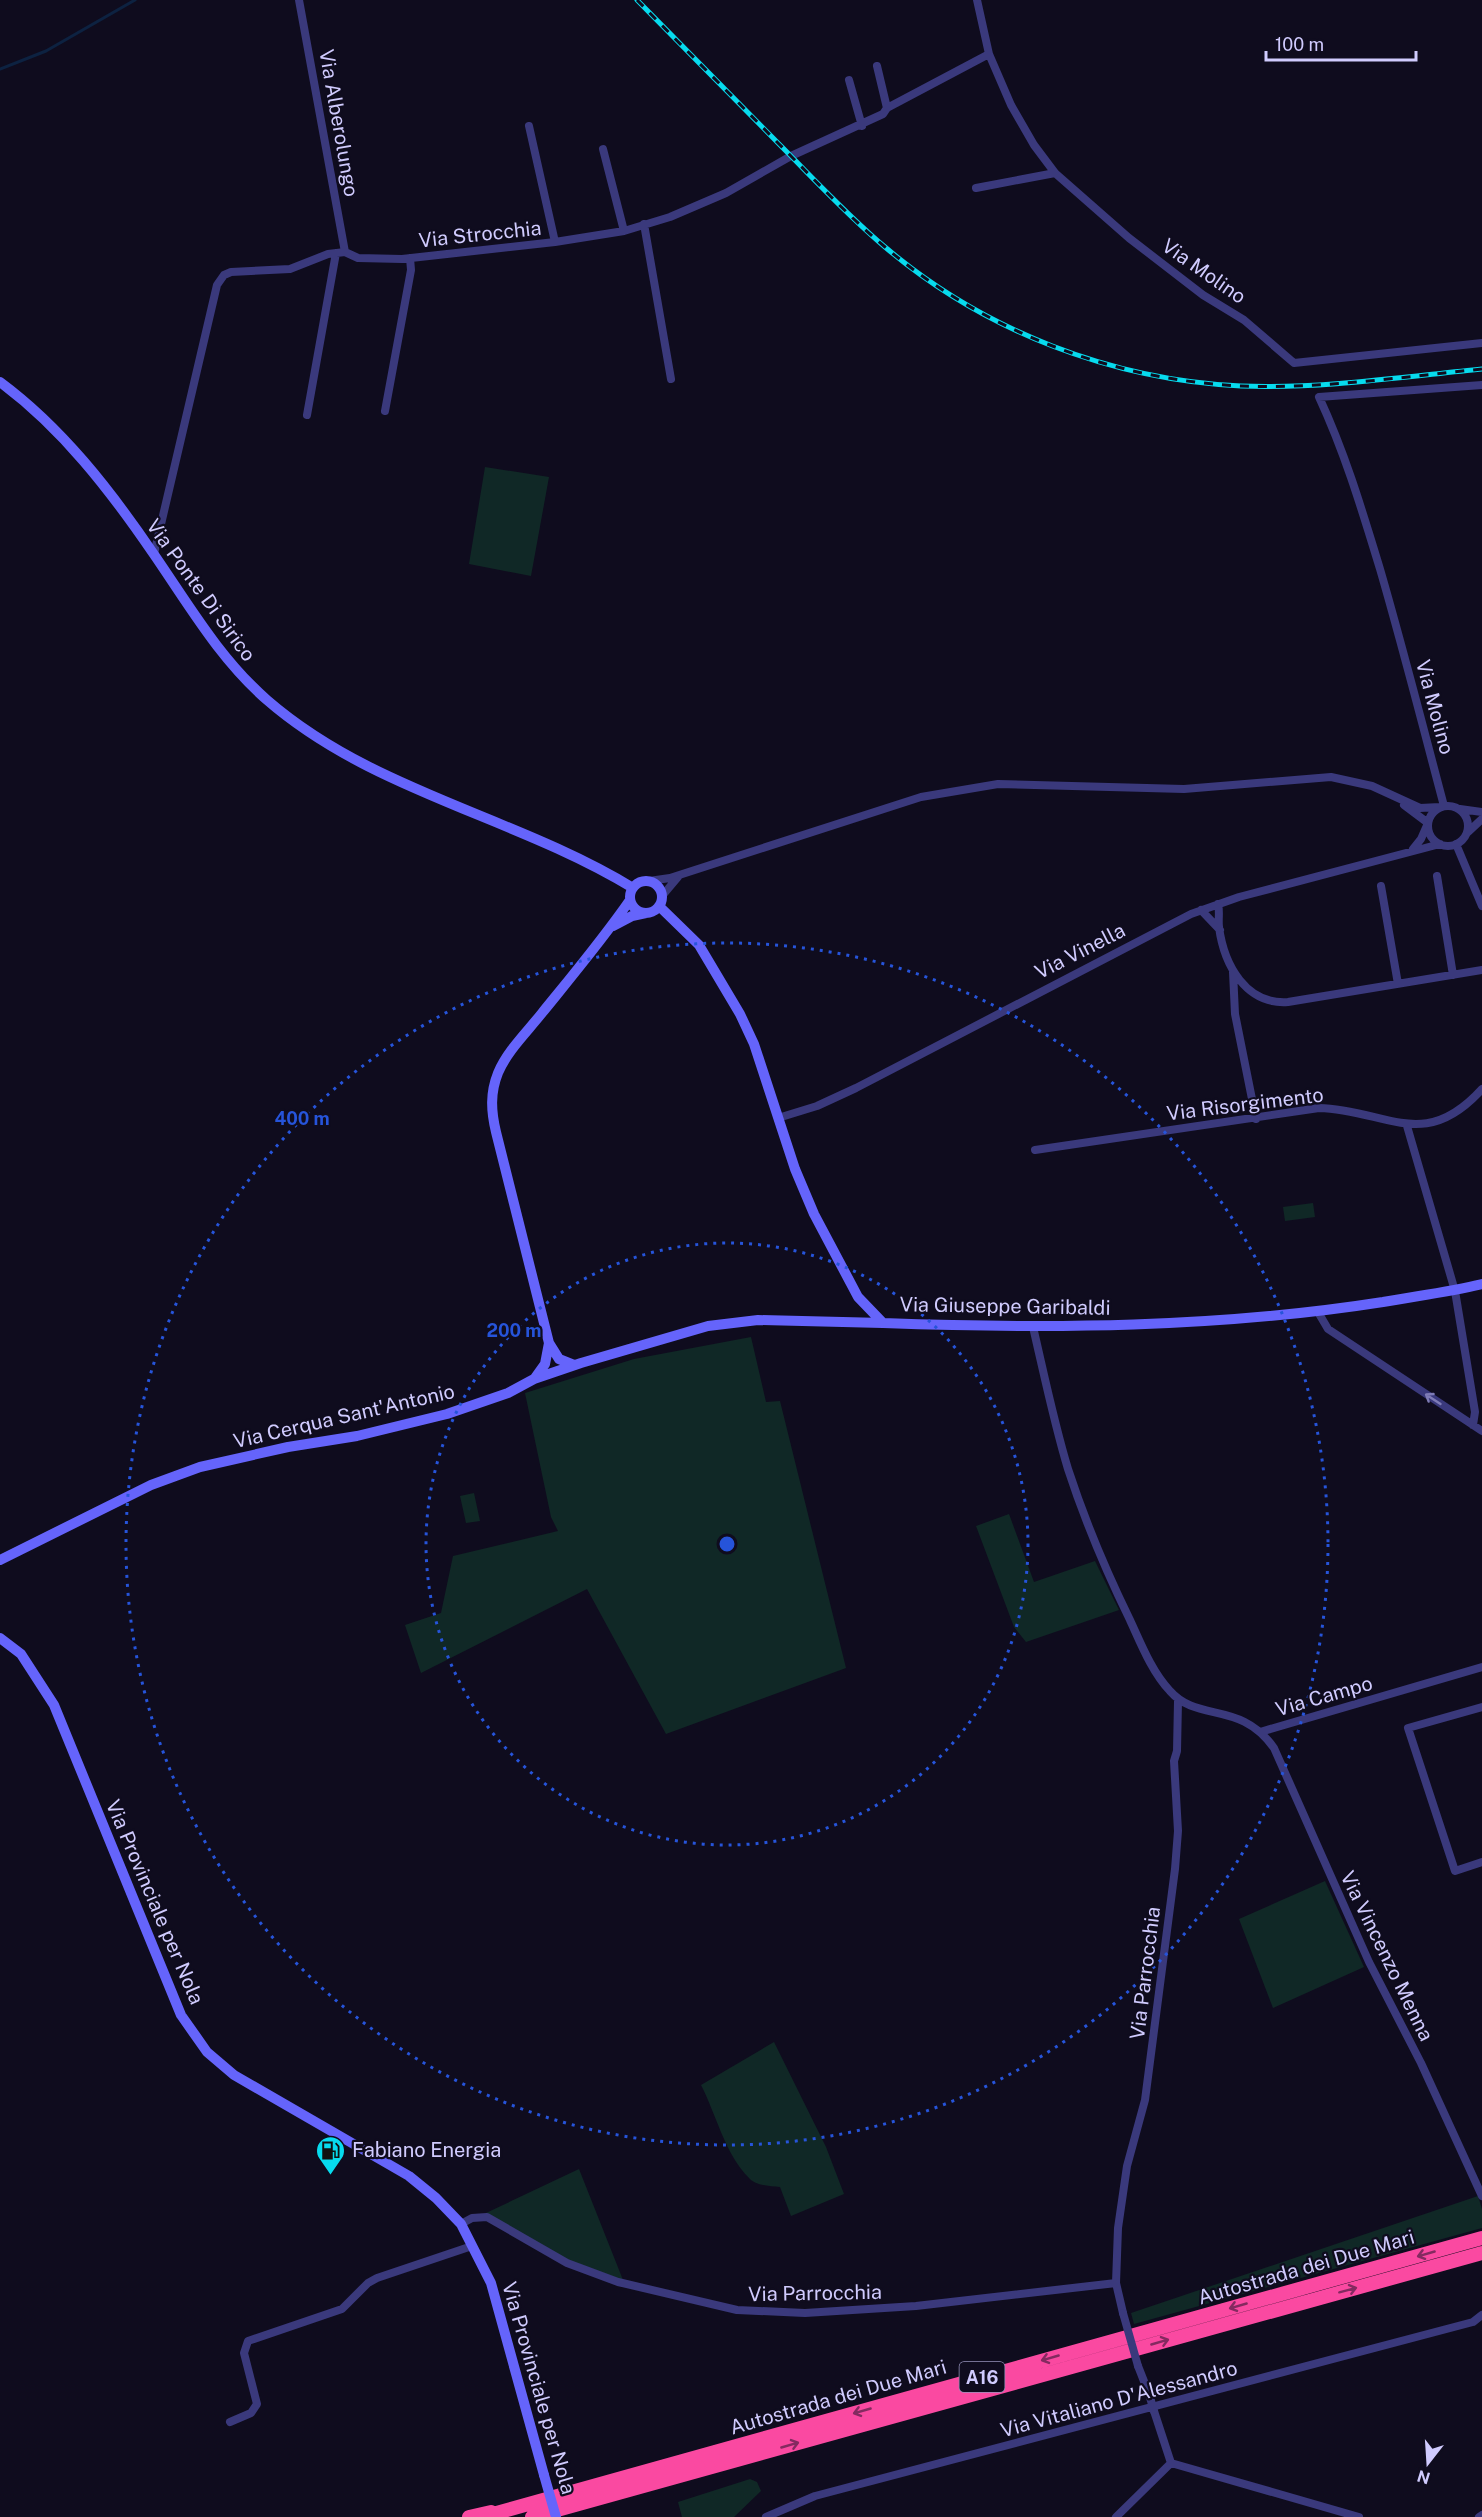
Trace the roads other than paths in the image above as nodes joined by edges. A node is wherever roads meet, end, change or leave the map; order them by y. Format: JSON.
{"nodes":[{"id":1,"x":299,"y":0,"type":"edge"},
{"id":2,"x":977,"y":0,"type":"edge"},
{"id":3,"x":989,"y":54,"type":"junction"},
{"id":4,"x":877,"y":66,"type":"dead end"},
{"id":5,"x":849,"y":80,"type":"dead end"},
{"id":6,"x":887,"y":108,"type":"junction"},
{"id":7,"x":529,"y":126,"type":"dead end"},
{"id":8,"x":862,"y":126,"type":"junction"},
{"id":9,"x":603,"y":149,"type":"dead end"},
{"id":10,"x":1055,"y":173,"type":"junction"},
{"id":11,"x":976,"y":188,"type":"dead end"},
{"id":12,"x":644,"y":224,"type":"junction"},
{"id":13,"x":624,"y":231,"type":"junction"},
{"id":14,"x":555,"y":242,"type":"junction"},
{"id":15,"x":345,"y":252,"type":"junction"},
{"id":16,"x":336,"y":253,"type":"junction"},
{"id":17,"x":410,"y":258,"type":"junction"},
{"id":18,"x":1482,"y":343,"type":"edge"},
{"id":19,"x":671,"y":379,"type":"dead end"},
{"id":20,"x":0,"y":382,"type":"edge"},
{"id":21,"x":1482,"y":385,"type":"edge"},
{"id":22,"x":385,"y":411,"type":"dead end"},
{"id":23,"x":307,"y":415,"type":"dead end"},
{"id":24,"x":154,"y":554,"type":"junction"},
{"id":25,"x":1391,"y":795,"type":"junction"},
{"id":26,"x":1442,"y":807,"type":"junction"},
{"id":27,"x":1459,"y":809,"type":"junction"},
{"id":28,"x":1482,"y":812,"type":"edge"},
{"id":29,"x":1482,"y":819,"type":"edge"},
{"id":30,"x":1428,"y":823,"type":"junction"},
{"id":31,"x":1467,"y":833,"type":"junction"},
{"id":32,"x":1440,"y":844,"type":"junction"},
{"id":33,"x":1456,"y":844,"type":"junction"},
{"id":34,"x":1412,"y":850,"type":"junction"},
{"id":35,"x":682,"y":874,"type":"junction"},
{"id":36,"x":1437,"y":876,"type":"dead end"},
{"id":37,"x":649,"y":881,"type":"junction"},
{"id":38,"x":1381,"y":886,"type":"dead end"},
{"id":39,"x":633,"y":888,"type":"junction"},
{"id":40,"x":630,"y":900,"type":"junction"},
{"id":41,"x":660,"y":901,"type":"junction"},
{"id":42,"x":1218,"y":904,"type":"junction"},
{"id":43,"x":1482,"y":906,"type":"edge"},
{"id":44,"x":1201,"y":910,"type":"junction"},
{"id":45,"x":646,"y":913,"type":"junction"},
{"id":46,"x":613,"y":926,"type":"junction"},
{"id":47,"x":1220,"y":930,"type":"junction"},
{"id":48,"x":1233,"y":970,"type":"junction"},
{"id":49,"x":1482,"y":970,"type":"edge"},
{"id":50,"x":1453,"y":975,"type":"junction"},
{"id":51,"x":1398,"y":984,"type":"junction"},
{"id":52,"x":1482,"y":1089,"type":"edge"},
{"id":53,"x":778,"y":1118,"type":"junction"},
{"id":54,"x":1256,"y":1119,"type":"junction"},
{"id":55,"x":1407,"y":1126,"type":"junction"},
{"id":56,"x":1035,"y":1150,"type":"dead end"},
{"id":57,"x":1482,"y":1284,"type":"edge"},
{"id":58,"x":1455,"y":1291,"type":"junction"},
{"id":59,"x":1318,"y":1312,"type":"junction"},
{"id":60,"x":883,"y":1323,"type":"junction"},
{"id":61,"x":1033,"y":1328,"type":"junction"},
{"id":62,"x":549,"y":1343,"type":"junction"},
{"id":63,"x":559,"y":1359,"type":"junction"},
{"id":64,"x":574,"y":1365,"type":"junction"},
{"id":65,"x":549,"y":1369,"type":"junction"},
{"id":66,"x":1473,"y":1425,"type":"junction"},
{"id":67,"x":1482,"y":1431,"type":"edge"},
{"id":68,"x":0,"y":1560,"type":"edge"},
{"id":69,"x":0,"y":1638,"type":"edge"},
{"id":70,"x":1482,"y":1667,"type":"edge"},
{"id":71,"x":1178,"y":1701,"type":"junction"},
{"id":72,"x":1482,"y":1707,"type":"edge"},
{"id":73,"x":1260,"y":1732,"type":"junction"},
{"id":74,"x":1482,"y":1862,"type":"edge"},
{"id":75,"x":1482,"y":2196,"type":"edge"},
{"id":76,"x":461,"y":2224,"type":"junction"},
{"id":77,"x":1482,"y":2238,"type":"edge"},
{"id":78,"x":472,"y":2246,"type":"junction"},
{"id":79,"x":1482,"y":2253,"type":"edge"},
{"id":80,"x":1116,"y":2283,"type":"junction"},
{"id":81,"x":1482,"y":2315,"type":"edge"},
{"id":82,"x":230,"y":2422,"type":"dead end"},
{"id":83,"x":760,"y":2453,"type":"junction"},
{"id":84,"x":1171,"y":2463,"type":"junction"},
{"id":85,"x":545,"y":2499,"type":"junction"},
{"id":86,"x":469,"y":2517,"type":"edge"},
{"id":87,"x":482,"y":2517,"type":"edge"},
{"id":88,"x":532,"y":2517,"type":"edge"},
{"id":89,"x":556,"y":2517,"type":"edge"},
{"id":90,"x":562,"y":2517,"type":"edge"},
{"id":91,"x":766,"y":2517,"type":"edge"},
{"id":92,"x":1116,"y":2517,"type":"edge"},
{"id":93,"x":1359,"y":2517,"type":"edge"}],
"edges":[{"from":1,"to":15,"type":"street","name":"Via Alberolungo"},
{"from":2,"to":3,"type":"street","name":"Via Molino"},
{"from":3,"to":6,"type":"street","name":"Via Strocchia"},
{"from":3,"to":10,"type":"street","name":"Via Molino"},
{"from":4,"to":6,"type":"street"},
{"from":5,"to":8,"type":"street"},
{"from":6,"to":8,"type":"street","name":"Via Strocchia"},
{"from":7,"to":14,"type":"street"},
{"from":8,"to":12,"type":"street","name":"Via Strocchia"},
{"from":9,"to":13,"type":"street"},
{"from":10,"to":11,"type":"street"},
{"from":10,"to":18,"type":"street","name":"Via Molino"},
{"from":12,"to":13,"type":"street","name":"Via Strocchia"},
{"from":12,"to":19,"type":"street"},
{"from":13,"to":14,"type":"street","name":"Via Strocchia"},
{"from":14,"to":17,"type":"street","name":"Via Strocchia"},
{"from":15,"to":16,"type":"street","name":"Via Strocchia"},
{"from":15,"to":17,"type":"street","name":"Via Strocchia"},
{"from":16,"to":23,"type":"street"},
{"from":16,"to":24,"type":"street","name":"Via Strocchia"},
{"from":17,"to":22,"type":"street"},
{"from":20,"to":24,"type":"street","name":"Via Ponte Di Sirico"},
{"from":21,"to":26,"type":"street","name":"Via Molino"},
{"from":24,"to":39,"type":"street","name":"Via Ponte Di Sirico"},
{"from":25,"to":26,"type":"street"},
{"from":25,"to":30,"type":"street"},
{"from":25,"to":35,"type":"street"},
{"from":26,"to":27,"type":"street"},
{"from":26,"to":30,"type":"street"},
{"from":27,"to":28,"type":"street"},
{"from":27,"to":31,"type":"street"},
{"from":29,"to":31,"type":"street"},
{"from":30,"to":32,"type":"street"},
{"from":30,"to":34,"type":"street"},
{"from":31,"to":33,"type":"street"},
{"from":32,"to":33,"type":"street"},
{"from":32,"to":34,"type":"street","name":"Via Vinella"},
{"from":33,"to":43,"type":"street"},
{"from":34,"to":42,"type":"street","name":"Via Vinella"},
{"from":35,"to":37,"type":"street"},
{"from":35,"to":41,"type":"street"},
{"from":36,"to":50,"type":"street"},
{"from":37,"to":39,"type":"street"},
{"from":37,"to":41,"type":"street"},
{"from":38,"to":51,"type":"street"},
{"from":39,"to":40,"type":"street"},
{"from":40,"to":45,"type":"street"},
{"from":40,"to":46,"type":"street"},
{"from":41,"to":45,"type":"street"},
{"from":41,"to":53,"type":"street","name":"Via Giuseppe Garibaldi"},
{"from":42,"to":44,"type":"street","name":"Via Vinella"},
{"from":42,"to":47,"type":"street"},
{"from":44,"to":47,"type":"street"},
{"from":44,"to":53,"type":"street","name":"Via Vinella"},
{"from":45,"to":46,"type":"street"},
{"from":46,"to":62,"type":"street"},
{"from":47,"to":48,"type":"street"},
{"from":48,"to":51,"type":"street"},
{"from":48,"to":54,"type":"street"},
{"from":49,"to":50,"type":"street"},
{"from":50,"to":51,"type":"street"},
{"from":52,"to":55,"type":"street","name":"Via Risorgimento"},
{"from":53,"to":60,"type":"street","name":"Via Giuseppe Garibaldi"},
{"from":54,"to":55,"type":"street","name":"Via Risorgimento"},
{"from":54,"to":56,"type":"street","name":"Via Risorgimento"},
{"from":55,"to":58,"type":"street"},
{"from":57,"to":58,"type":"street","name":"Via Giuseppe Garibaldi"},
{"from":58,"to":59,"type":"street","name":"Via Giuseppe Garibaldi"},
{"from":58,"to":66,"type":"street"},
{"from":59,"to":61,"type":"street","name":"Via Giuseppe Garibaldi"},
{"from":66,"to":59,"type":"street","one_way":true},
{"from":60,"to":61,"type":"street","name":"Via Giuseppe Garibaldi"},
{"from":60,"to":64,"type":"street","name":"Via Cerqua Sant'Antonio"},
{"from":61,"to":71,"type":"street"},
{"from":62,"to":63,"type":"street"},
{"from":62,"to":65,"type":"street"},
{"from":63,"to":64,"type":"street"},
{"from":63,"to":65,"type":"street"},
{"from":64,"to":65,"type":"street","name":"Via Cerqua Sant'Antonio"},
{"from":65,"to":68,"type":"street","name":"Via Cerqua Sant'Antonio"},
{"from":66,"to":67,"type":"street"},
{"from":69,"to":76,"type":"street","name":"Via Provinciale per Nola"},
{"from":70,"to":73,"type":"street","name":"Via Campo"},
{"from":71,"to":73,"type":"street","name":"Via Campo"},
{"from":71,"to":80,"type":"street","name":"Via Parrocchia"},
{"from":72,"to":74,"type":"street"},
{"from":73,"to":75,"type":"street","name":"Via Vincenzo Menna"},
{"from":76,"to":78,"type":"street","name":"Via Provinciale per Nola"},
{"from":76,"to":80,"type":"street","name":"Via Parrocchia"},
{"from":77,"to":85,"type":"highway","name":"Autostrada dei Due Mari","number":"A16","one_way":true},
{"from":78,"to":82,"type":"street"},
{"from":78,"to":89,"type":"street","name":"Via Provinciale per Nola","bridge":true},
{"from":83,"to":79,"type":"highway","name":"Autostrada dei Due Mari","number":"A16","one_way":true},
{"from":80,"to":84,"type":"street","name":"Via Parrocchia","bridge":true},
{"from":81,"to":91,"type":"street","name":"Via Vitaliano D'Alessandro"},
{"from":83,"to":88,"type":"highway","name":"Autostrada dei Due Mari","number":"A16"},
{"from":83,"to":90,"type":"highway"},
{"from":84,"to":92,"type":"street"},
{"from":84,"to":93,"type":"street"},
{"from":85,"to":86,"type":"highway"},
{"from":85,"to":87,"type":"highway","name":"Autostrada dei Due Mari","number":"A16"}]}
